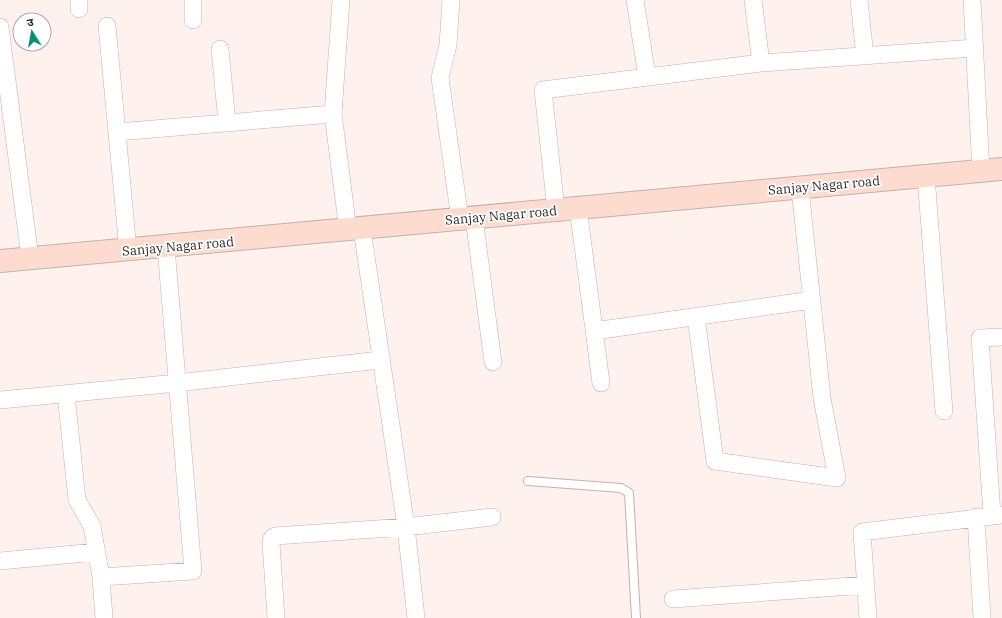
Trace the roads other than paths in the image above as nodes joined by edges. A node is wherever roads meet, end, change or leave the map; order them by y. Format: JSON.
{"nodes":[{"id":1,"x":193,"y":0,"type":"edge"},
{"id":2,"x":341,"y":0,"type":"edge"},
{"id":3,"x":451,"y":0,"type":"edge"},
{"id":4,"x":635,"y":0,"type":"edge"},
{"id":5,"x":753,"y":0,"type":"edge"},
{"id":6,"x":859,"y":0,"type":"edge"},
{"id":7,"x":972,"y":0,"type":"edge"},
{"id":8,"x":193,"y":20,"type":"dead end"},
{"id":9,"x":107,"y":26,"type":"dead end"},
{"id":10,"x":0,"y":27,"type":"edge"},
{"id":11,"x":975,"y":48,"type":"junction"},
{"id":12,"x":220,"y":49,"type":"dead end"},
{"id":13,"x":865,"y":56,"type":"junction"},
{"id":14,"x":761,"y":63,"type":"junction"},
{"id":15,"x":647,"y":76,"type":"junction"},
{"id":16,"x":4,"y":81,"type":"edge"},
{"id":17,"x":333,"y":114,"type":"junction"},
{"id":18,"x":227,"y":123,"type":"junction"},
{"id":19,"x":117,"y":132,"type":"junction"},
{"id":20,"x":991,"y":170,"type":"edge"},
{"id":21,"x":926,"y":176,"type":"junction"},
{"id":22,"x":800,"y":188,"type":"junction"},
{"id":23,"x":578,"y":208,"type":"junction"},
{"id":24,"x":556,"y":210,"type":"junction"},
{"id":25,"x":467,"y":219,"type":"junction"},
{"id":26,"x":355,"y":229,"type":"junction"},
{"id":27,"x":166,"y":247,"type":"junction"},
{"id":28,"x":128,"y":250,"type":"junction"},
{"id":29,"x":30,"y":258,"type":"junction"},
{"id":30,"x":0,"y":261,"type":"edge"},
{"id":31,"x":812,"y":300,"type":"junction"},
{"id":32,"x":696,"y":317,"type":"junction"},
{"id":33,"x":594,"y":332,"type":"junction"},
{"id":34,"x":1002,"y":338,"type":"edge"},
{"id":35,"x":380,"y":360,"type":"junction"},
{"id":36,"x":493,"y":362,"type":"dead end"},
{"id":37,"x":601,"y":382,"type":"dead end"},
{"id":38,"x":177,"y":383,"type":"junction"},
{"id":39,"x":66,"y":394,"type":"junction"},
{"id":40,"x":0,"y":400,"type":"edge"},
{"id":41,"x":944,"y":411,"type":"dead end"},
{"id":42,"x":528,"y":481,"type":"dead end"},
{"id":43,"x":990,"y":516,"type":"edge"},
{"id":44,"x":492,"y":517,"type":"dead end"},
{"id":45,"x":406,"y":527,"type":"junction"},
{"id":46,"x":96,"y":552,"type":"junction"},
{"id":47,"x":0,"y":561,"type":"edge"},
{"id":48,"x":101,"y":577,"type":"junction"},
{"id":49,"x":866,"y":585,"type":"junction"},
{"id":50,"x":673,"y":599,"type":"dead end"},
{"id":51,"x":104,"y":618,"type":"edge"},
{"id":52,"x":276,"y":618,"type":"edge"},
{"id":53,"x":416,"y":618,"type":"edge"},
{"id":54,"x":636,"y":618,"type":"edge"},
{"id":55,"x":868,"y":618,"type":"edge"},
{"id":56,"x":982,"y":618,"type":"edge"}],
"edges":[{"from":1,"to":8,"type":"street"},
{"from":2,"to":17,"type":"street"},
{"from":3,"to":25,"type":"street"},
{"from":4,"to":15,"type":"street"},
{"from":5,"to":14,"type":"street"},
{"from":6,"to":13,"type":"street"},
{"from":7,"to":11,"type":"street"},
{"from":9,"to":19,"type":"street"},
{"from":10,"to":16,"type":"street"},
{"from":11,"to":13,"type":"street"},
{"from":11,"to":20,"type":"street"},
{"from":12,"to":18,"type":"street"},
{"from":13,"to":14,"type":"street"},
{"from":14,"to":15,"type":"street"},
{"from":15,"to":24,"type":"street"},
{"from":16,"to":29,"type":"street"},
{"from":17,"to":18,"type":"street"},
{"from":17,"to":26,"type":"street"},
{"from":18,"to":19,"type":"street"},
{"from":19,"to":28,"type":"street"},
{"from":20,"to":21,"type":"street","name":"Sanjay Nagar road"},
{"from":21,"to":22,"type":"street","name":"Sanjay Nagar road"},
{"from":21,"to":41,"type":"street"},
{"from":22,"to":23,"type":"street","name":"Sanjay Nagar road"},
{"from":22,"to":31,"type":"street"},
{"from":23,"to":24,"type":"street","name":"Sanjay Nagar road"},
{"from":23,"to":33,"type":"street"},
{"from":24,"to":25,"type":"street","name":"Sanjay Nagar road"},
{"from":25,"to":26,"type":"street","name":"Sanjay Nagar road"},
{"from":25,"to":36,"type":"street"},
{"from":26,"to":27,"type":"street","name":"Sanjay Nagar road"},
{"from":26,"to":35,"type":"street"},
{"from":27,"to":28,"type":"street","name":"Sanjay Nagar road"},
{"from":27,"to":38,"type":"street"},
{"from":28,"to":29,"type":"street","name":"Sanjay Nagar road"},
{"from":29,"to":30,"type":"street","name":"Sanjay Nagar road"},
{"from":31,"to":32,"type":"street"},
{"from":31,"to":32,"type":"street"},
{"from":32,"to":33,"type":"street"},
{"from":33,"to":37,"type":"street"},
{"from":34,"to":43,"type":"street"},
{"from":35,"to":38,"type":"street"},
{"from":35,"to":45,"type":"street"},
{"from":38,"to":39,"type":"street"},
{"from":38,"to":48,"type":"street"},
{"from":39,"to":40,"type":"street"},
{"from":39,"to":46,"type":"street"},
{"from":42,"to":54,"type":"lane"},
{"from":43,"to":49,"type":"street"},
{"from":43,"to":56,"type":"street"},
{"from":44,"to":45,"type":"street"},
{"from":45,"to":52,"type":"street"},
{"from":45,"to":53,"type":"street"},
{"from":46,"to":47,"type":"street"},
{"from":46,"to":48,"type":"street"},
{"from":48,"to":51,"type":"street"},
{"from":49,"to":50,"type":"street"},
{"from":49,"to":55,"type":"street"}]}
